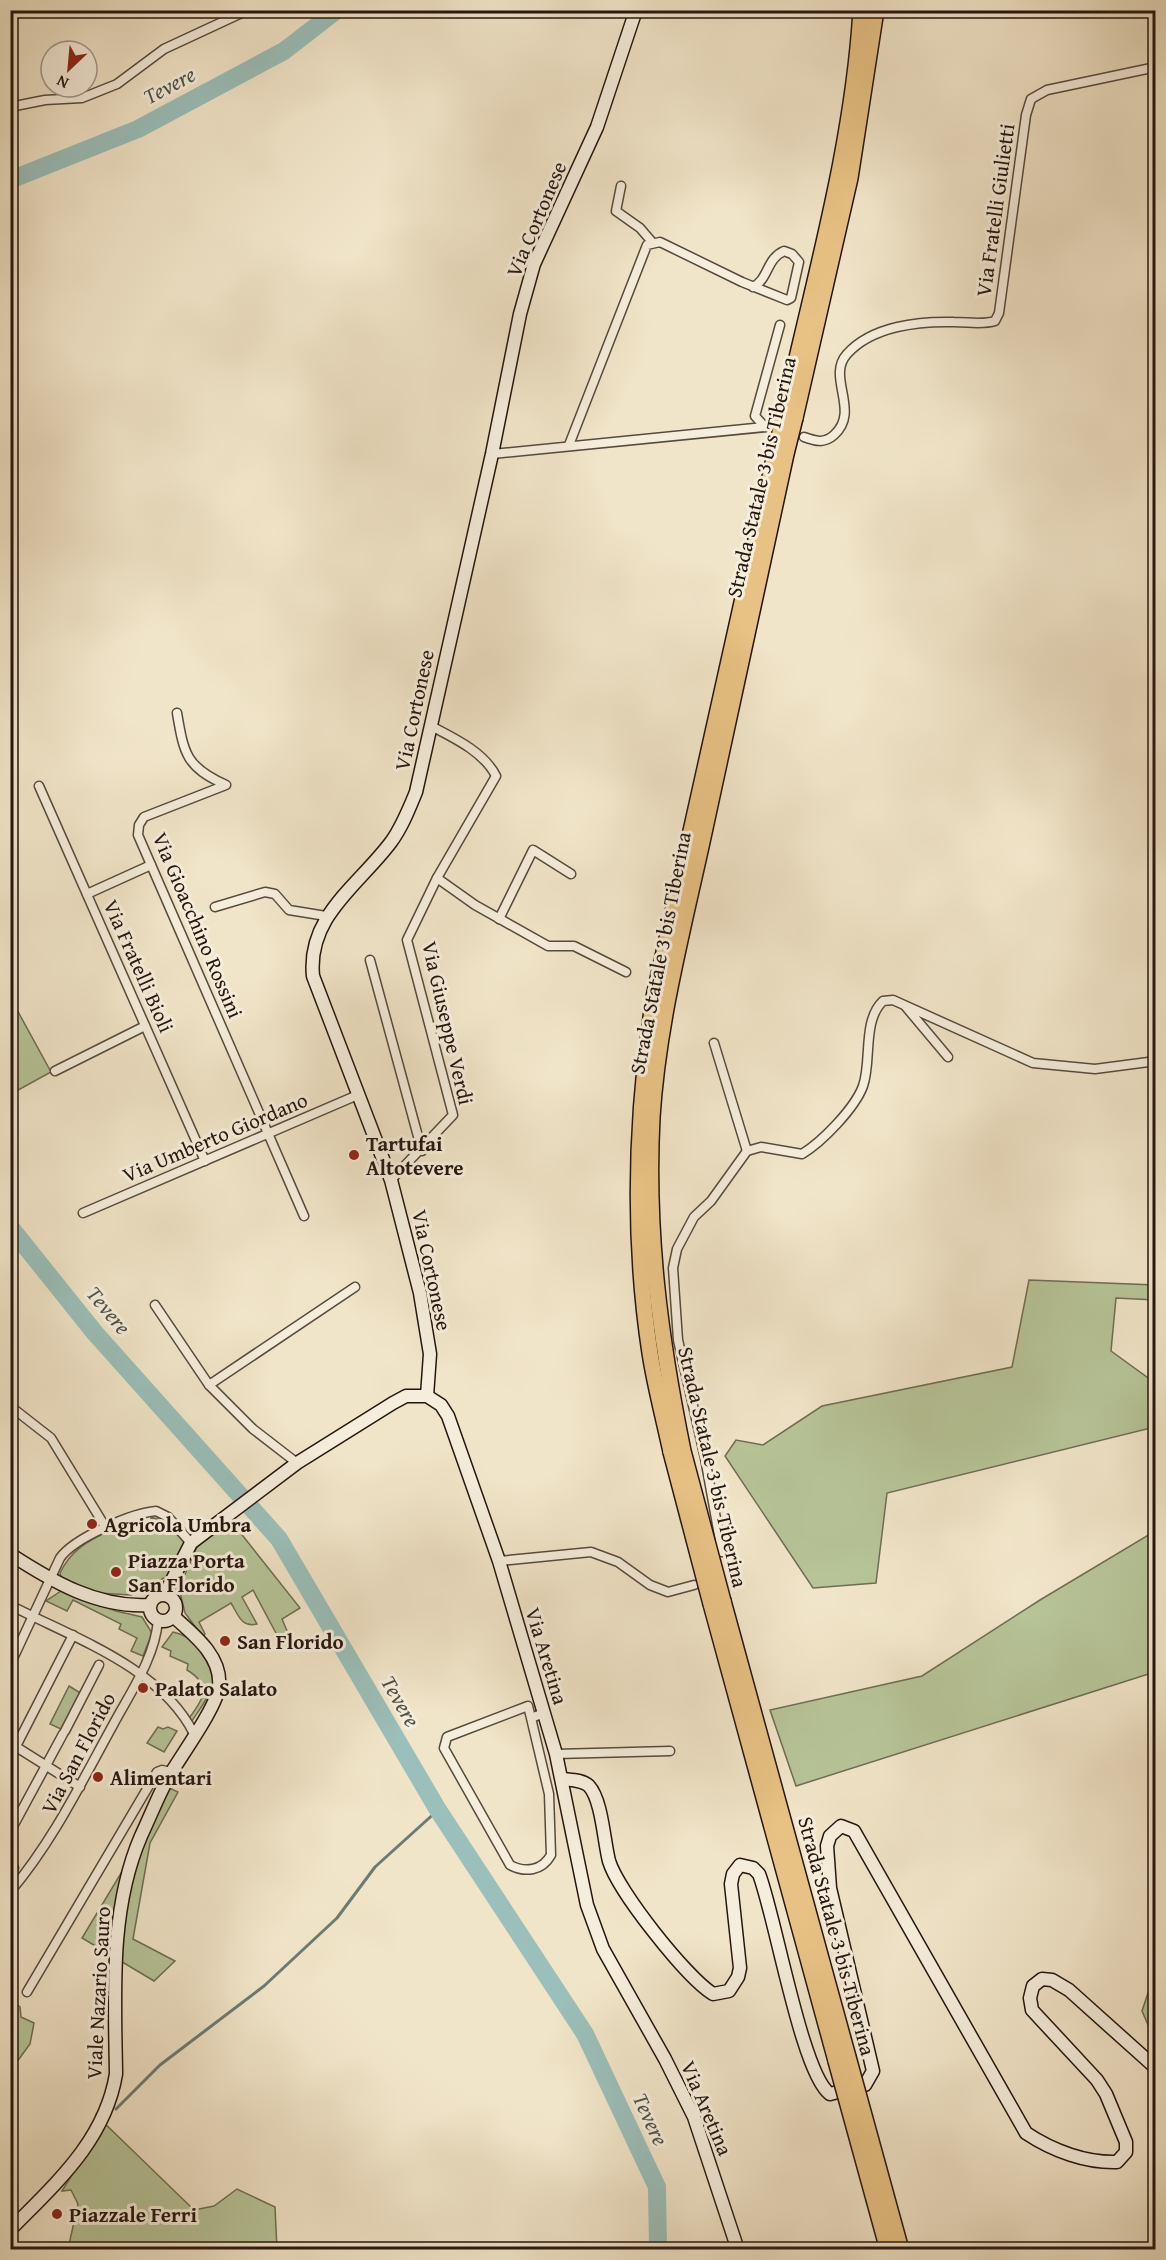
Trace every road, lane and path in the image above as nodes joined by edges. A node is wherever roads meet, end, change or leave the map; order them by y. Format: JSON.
{"nodes":[{"id":1,"x":248,"y":10,"type":"edge"},
{"id":2,"x":636,"y":10,"type":"edge"},
{"id":3,"x":861,"y":10,"type":"edge"},
{"id":4,"x":876,"y":10,"type":"edge"},
{"id":5,"x":1155,"y":67,"type":"edge"},
{"id":6,"x":10,"y":107,"type":"edge"},
{"id":7,"x":621,"y":186,"type":"dead end"},
{"id":8,"x":652,"y":242,"type":"junction"},
{"id":9,"x":753,"y":287,"type":"junction"},
{"id":10,"x":780,"y":325,"type":"dead end"},
{"id":11,"x":789,"y":416,"type":"junction"},
{"id":12,"x":804,"y":437,"type":"dead end"},
{"id":13,"x":569,"y":445,"type":"junction"},
{"id":14,"x":492,"y":454,"type":"junction"},
{"id":15,"x":177,"y":713,"type":"dead end"},
{"id":16,"x":431,"y":726,"type":"junction"},
{"id":17,"x":39,"y":786,"type":"dead end"},
{"id":18,"x":151,"y":865,"type":"junction"},
{"id":19,"x":571,"y":874,"type":"dead end"},
{"id":20,"x":436,"y":878,"type":"junction"},
{"id":21,"x":87,"y":894,"type":"junction"},
{"id":22,"x":215,"y":907,"type":"dead end"},
{"id":23,"x":326,"y":916,"type":"junction"},
{"id":24,"x":499,"y":919,"type":"junction"},
{"id":25,"x":370,"y":960,"type":"dead end"},
{"id":26,"x":626,"y":972,"type":"dead end"},
{"id":27,"x":903,"y":1005,"type":"junction"},
{"id":28,"x":145,"y":1026,"type":"junction"},
{"id":29,"x":714,"y":1042,"type":"dead end"},
{"id":30,"x":948,"y":1057,"type":"dead end"},
{"id":31,"x":1155,"y":1061,"type":"edge"},
{"id":32,"x":55,"y":1071,"type":"dead end"},
{"id":33,"x":360,"y":1094,"type":"junction"},
{"id":34,"x":269,"y":1133,"type":"junction"},
{"id":35,"x":422,"y":1151,"type":"junction"},
{"id":36,"x":747,"y":1151,"type":"junction"},
{"id":37,"x":205,"y":1161,"type":"junction"},
{"id":38,"x":391,"y":1180,"type":"junction"},
{"id":39,"x":83,"y":1213,"type":"dead end"},
{"id":40,"x":304,"y":1216,"type":"dead end"},
{"id":41,"x":355,"y":1287,"type":"dead end"},
{"id":42,"x":155,"y":1305,"type":"dead end"},
{"id":43,"x":209,"y":1385,"type":"junction"},
{"id":44,"x":427,"y":1396,"type":"junction"},
{"id":45,"x":10,"y":1406,"type":"edge"},
{"id":46,"x":297,"y":1463,"type":"junction"},
{"id":47,"x":106,"y":1528,"type":"junction"},
{"id":48,"x":191,"y":1543,"type":"junction"},
{"id":49,"x":722,"y":1552,"type":"dead end"},
{"id":50,"x":10,"y":1554,"type":"edge"},
{"id":51,"x":499,"y":1561,"type":"junction"},
{"id":52,"x":52,"y":1579,"type":"junction"},
{"id":53,"x":694,"y":1585,"type":"dead end"},
{"id":54,"x":165,"y":1594,"type":"junction"},
{"id":55,"x":10,"y":1605,"type":"edge"},
{"id":56,"x":149,"y":1605,"type":"junction"},
{"id":57,"x":173,"y":1616,"type":"junction"},
{"id":58,"x":33,"y":1617,"type":"junction"},
{"id":59,"x":158,"y":1620,"type":"junction"},
{"id":60,"x":73,"y":1635,"type":"junction"},
{"id":61,"x":105,"y":1653,"type":"junction"},
{"id":62,"x":10,"y":1665,"type":"edge"},
{"id":63,"x":140,"y":1675,"type":"junction"},
{"id":64,"x":544,"y":1713,"type":"junction"},
{"id":65,"x":531,"y":1718,"type":"junction"},
{"id":66,"x":194,"y":1734,"type":"junction"},
{"id":67,"x":13,"y":1745,"type":"edge"},
{"id":68,"x":670,"y":1751,"type":"dead end"},
{"id":69,"x":556,"y":1754,"type":"junction"},
{"id":70,"x":10,"y":1758,"type":"edge"},
{"id":71,"x":47,"y":1765,"type":"junction"},
{"id":72,"x":171,"y":1772,"type":"junction"},
{"id":73,"x":563,"y":1779,"type":"junction"},
{"id":74,"x":80,"y":1787,"type":"junction"},
{"id":75,"x":10,"y":1832,"type":"edge"},
{"id":76,"x":17,"y":1871,"type":"edge"},
{"id":77,"x":10,"y":1892,"type":"edge"},
{"id":78,"x":27,"y":1992,"type":"dead end"},
{"id":79,"x":842,"y":2059,"type":"junction"},
{"id":80,"x":1155,"y":2068,"type":"edge"},
{"id":81,"x":10,"y":2230,"type":"edge"},
{"id":82,"x":738,"y":2250,"type":"edge"},
{"id":83,"x":888,"y":2250,"type":"edge"},
{"id":84,"x":901,"y":2250,"type":"edge"}],
"edges":[{"from":1,"to":6,"type":"street"},
{"from":2,"to":14,"type":"street","name":"Via Cortonese"},
{"from":3,"to":11,"type":"highway","name":"Strada Statale 3 bis Tiberina"},
{"from":4,"to":11,"type":"highway","name":"Strada Statale 3 bis Tiberina"},
{"from":5,"to":12,"type":"street","name":"Via Fratelli Giulietti"},
{"from":7,"to":8,"type":"street"},
{"from":8,"to":9,"type":"street"},
{"from":8,"to":13,"type":"street"},
{"from":9,"to":9,"type":"street"},
{"from":10,"to":13,"type":"street"},
{"from":11,"to":79,"type":"highway","name":"Strada Statale 3 bis Tiberina","bridge":true},
{"from":13,"to":14,"type":"street"},
{"from":14,"to":16,"type":"street","name":"Via Cortonese"},
{"from":15,"to":18,"type":"street","name":"Via Gioacchino Rossini"},
{"from":16,"to":20,"type":"street","name":"Via Giuseppe Verdi"},
{"from":16,"to":23,"type":"street","name":"Via Cortonese"},
{"from":17,"to":21,"type":"street","name":"Via Fratelli Bioli"},
{"from":18,"to":21,"type":"street"},
{"from":18,"to":34,"type":"street","name":"Via Gioacchino Rossini"},
{"from":19,"to":24,"type":"street"},
{"from":20,"to":24,"type":"street"},
{"from":20,"to":35,"type":"street","name":"Via Giuseppe Verdi"},
{"from":21,"to":28,"type":"street","name":"Via Fratelli Bioli"},
{"from":22,"to":23,"type":"street"},
{"from":23,"to":33,"type":"street","name":"Via Cortonese"},
{"from":24,"to":26,"type":"street"},
{"from":25,"to":35,"type":"street"},
{"from":27,"to":30,"type":"street"},
{"from":27,"to":31,"type":"street"},
{"from":27,"to":36,"type":"street"},
{"from":28,"to":32,"type":"street"},
{"from":28,"to":37,"type":"street","name":"Via Fratelli Bioli"},
{"from":29,"to":36,"type":"street"},
{"from":33,"to":34,"type":"street","name":"Via Umberto Giordano"},
{"from":33,"to":38,"type":"street","name":"Via Cortonese"},
{"from":34,"to":37,"type":"street","name":"Via Umberto Giordano"},
{"from":34,"to":40,"type":"street","name":"Via Gioacchino Rossini"},
{"from":35,"to":38,"type":"street","name":"Via Giuseppe Verdi"},
{"from":36,"to":49,"type":"street"},
{"from":37,"to":39,"type":"street","name":"Via Umberto Giordano"},
{"from":38,"to":44,"type":"street","name":"Via Cortonese"},
{"from":41,"to":43,"type":"street"},
{"from":42,"to":43,"type":"street"},
{"from":43,"to":46,"type":"street"},
{"from":44,"to":46,"type":"street"},
{"from":44,"to":51,"type":"street","name":"Via Aretina"},
{"from":45,"to":47,"type":"street"},
{"from":46,"to":48,"type":"street"},
{"from":47,"to":48,"type":"street"},
{"from":47,"to":52,"type":"street"},
{"from":48,"to":54,"type":"street"},
{"from":50,"to":52,"type":"street"},
{"from":51,"to":53,"type":"street"},
{"from":51,"to":64,"type":"street","name":"Via Aretina"},
{"from":52,"to":56,"type":"street"},
{"from":52,"to":58,"type":"street"},
{"from":54,"to":56,"type":"street"},
{"from":54,"to":57,"type":"street"},
{"from":55,"to":58,"type":"street"},
{"from":56,"to":59,"type":"street"},
{"from":57,"to":59,"type":"street"},
{"from":57,"to":66,"type":"street","name":"Viale Nazario Sauro"},
{"from":58,"to":60,"type":"street"},
{"from":58,"to":62,"type":"street"},
{"from":59,"to":63,"type":"street","name":"Via San Florido"},
{"from":60,"to":61,"type":"street"},
{"from":60,"to":67,"type":"street"},
{"from":61,"to":63,"type":"street"},
{"from":61,"to":71,"type":"street"},
{"from":63,"to":66,"type":"street"},
{"from":63,"to":74,"type":"street","name":"Via San Florido"},
{"from":64,"to":65,"type":"street"},
{"from":64,"to":69,"type":"street","name":"Via Aretina"},
{"from":65,"to":65,"type":"street"},
{"from":66,"to":72,"type":"street","name":"Viale Nazario Sauro"},
{"from":67,"to":70,"type":"street"},
{"from":67,"to":71,"type":"street"},
{"from":68,"to":69,"type":"street"},
{"from":69,"to":73,"type":"street","name":"Via Aretina"},
{"from":71,"to":74,"type":"street"},
{"from":71,"to":75,"type":"street"},
{"from":72,"to":78,"type":"street"},
{"from":72,"to":81,"type":"street","name":"Viale Nazario Sauro"},
{"from":73,"to":80,"type":"street"},
{"from":73,"to":82,"type":"street","name":"Via Aretina"},
{"from":74,"to":76,"type":"street","name":"Via San Florido"},
{"from":76,"to":77,"type":"street","name":"Via San Florido"},
{"from":79,"to":83,"type":"highway","name":"Strada Statale 3 bis Tiberina","bridge":true},
{"from":79,"to":84,"type":"highway","name":"Strada Statale 3 bis Tiberina","bridge":true}]}
